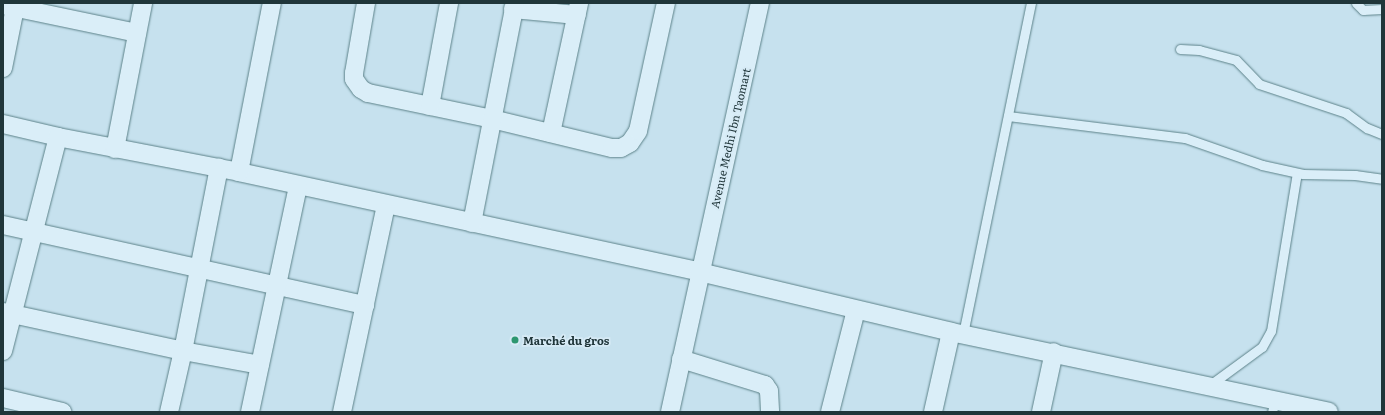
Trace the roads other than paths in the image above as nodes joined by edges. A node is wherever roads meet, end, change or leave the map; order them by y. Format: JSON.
{"nodes":[{"id":1,"x":143,"y":3,"type":"edge"},
{"id":2,"x":272,"y":3,"type":"edge"},
{"id":3,"x":366,"y":3,"type":"edge"},
{"id":4,"x":449,"y":3,"type":"edge"},
{"id":5,"x":666,"y":3,"type":"edge"},
{"id":6,"x":760,"y":3,"type":"edge"},
{"id":7,"x":1031,"y":3,"type":"edge"},
{"id":8,"x":1356,"y":3,"type":"edge"},
{"id":9,"x":11,"y":5,"type":"edge"},
{"id":10,"x":514,"y":6,"type":"edge"},
{"id":11,"x":578,"y":9,"type":"edge"},
{"id":12,"x":1382,"y":9,"type":"edge"},
{"id":13,"x":137,"y":33,"type":"junction"},
{"id":14,"x":1180,"y":49,"type":"dead end"},
{"id":15,"x":3,"y":68,"type":"edge"},
{"id":16,"x":430,"y":106,"type":"junction"},
{"id":17,"x":1008,"y":116,"type":"junction"},
{"id":18,"x":492,"y":119,"type":"junction"},
{"id":19,"x":3,"y":124,"type":"edge"},
{"id":20,"x":551,"y":133,"type":"junction"},
{"id":21,"x":1382,"y":134,"type":"edge"},
{"id":22,"x":58,"y":137,"type":"junction"},
{"id":23,"x":115,"y":148,"type":"junction"},
{"id":24,"x":219,"y":168,"type":"junction"},
{"id":25,"x":239,"y":172,"type":"junction"},
{"id":26,"x":1298,"y":173,"type":"junction"},
{"id":27,"x":1382,"y":179,"type":"edge"},
{"id":28,"x":298,"y":186,"type":"junction"},
{"id":29,"x":386,"y":205,"type":"junction"},
{"id":30,"x":472,"y":223,"type":"junction"},
{"id":31,"x":3,"y":225,"type":"edge"},
{"id":32,"x":34,"y":232,"type":"junction"},
{"id":33,"x":200,"y":271,"type":"junction"},
{"id":34,"x":700,"y":272,"type":"junction"},
{"id":35,"x":276,"y":286,"type":"junction"},
{"id":36,"x":365,"y":306,"type":"junction"},
{"id":37,"x":856,"y":310,"type":"junction"},
{"id":38,"x":8,"y":313,"type":"edge"},
{"id":39,"x":957,"y":333,"type":"junction"},
{"id":40,"x":3,"y":351,"type":"edge"},
{"id":41,"x":183,"y":351,"type":"junction"},
{"id":42,"x":1054,"y":352,"type":"junction"},
{"id":43,"x":681,"y":359,"type":"junction"},
{"id":44,"x":260,"y":365,"type":"junction"},
{"id":45,"x":1210,"y":385,"type":"junction"},
{"id":46,"x":3,"y":398,"type":"edge"},
{"id":47,"x":1274,"y":406,"type":"edge"},
{"id":48,"x":62,"y":412,"type":"edge"},
{"id":49,"x":169,"y":412,"type":"edge"},
{"id":50,"x":250,"y":412,"type":"edge"},
{"id":51,"x":342,"y":412,"type":"edge"},
{"id":52,"x":670,"y":412,"type":"edge"},
{"id":53,"x":770,"y":412,"type":"edge"},
{"id":54,"x":830,"y":412,"type":"edge"},
{"id":55,"x":933,"y":412,"type":"edge"},
{"id":56,"x":1041,"y":412,"type":"edge"},
{"id":57,"x":1328,"y":412,"type":"edge"}],
"edges":[{"from":1,"to":13,"type":"street"},
{"from":2,"to":25,"type":"street"},
{"from":3,"to":16,"type":"street"},
{"from":4,"to":16,"type":"street"},
{"from":5,"to":20,"type":"street"},
{"from":6,"to":34,"type":"street","name":"Avenue Medhi Ibn Taomart"},
{"from":7,"to":17,"type":"lane"},
{"from":8,"to":12,"type":"lane"},
{"from":9,"to":13,"type":"street"},
{"from":9,"to":15,"type":"street"},
{"from":10,"to":11,"type":"street"},
{"from":10,"to":18,"type":"street"},
{"from":11,"to":20,"type":"street"},
{"from":13,"to":23,"type":"street"},
{"from":14,"to":21,"type":"lane"},
{"from":16,"to":18,"type":"street"},
{"from":17,"to":26,"type":"lane"},
{"from":17,"to":39,"type":"lane"},
{"from":18,"to":20,"type":"street"},
{"from":18,"to":30,"type":"street"},
{"from":19,"to":22,"type":"street"},
{"from":22,"to":23,"type":"street"},
{"from":22,"to":32,"type":"street"},
{"from":23,"to":24,"type":"street"},
{"from":24,"to":25,"type":"street"},
{"from":24,"to":33,"type":"street"},
{"from":25,"to":28,"type":"street"},
{"from":26,"to":27,"type":"lane"},
{"from":26,"to":45,"type":"lane"},
{"from":28,"to":29,"type":"street"},
{"from":28,"to":35,"type":"street"},
{"from":29,"to":30,"type":"street"},
{"from":29,"to":36,"type":"street"},
{"from":30,"to":34,"type":"street"},
{"from":31,"to":32,"type":"street"},
{"from":32,"to":33,"type":"street"},
{"from":32,"to":38,"type":"street"},
{"from":33,"to":35,"type":"street"},
{"from":33,"to":41,"type":"street"},
{"from":34,"to":37,"type":"street"},
{"from":34,"to":43,"type":"street","name":"Avenue Medhi Ibn Taomart"},
{"from":35,"to":36,"type":"street"},
{"from":35,"to":44,"type":"street"},
{"from":36,"to":51,"type":"street"},
{"from":37,"to":39,"type":"street"},
{"from":37,"to":54,"type":"street"},
{"from":38,"to":40,"type":"street"},
{"from":38,"to":41,"type":"street"},
{"from":39,"to":42,"type":"street"},
{"from":39,"to":55,"type":"street"},
{"from":41,"to":44,"type":"street"},
{"from":41,"to":49,"type":"street"},
{"from":42,"to":45,"type":"street"},
{"from":42,"to":56,"type":"street"},
{"from":43,"to":52,"type":"street","name":"Avenue Medhi Ibn Taomart"},
{"from":43,"to":53,"type":"street"},
{"from":44,"to":50,"type":"street"},
{"from":45,"to":47,"type":"street"},
{"from":46,"to":48,"type":"street"},
{"from":47,"to":57,"type":"street"}]}
